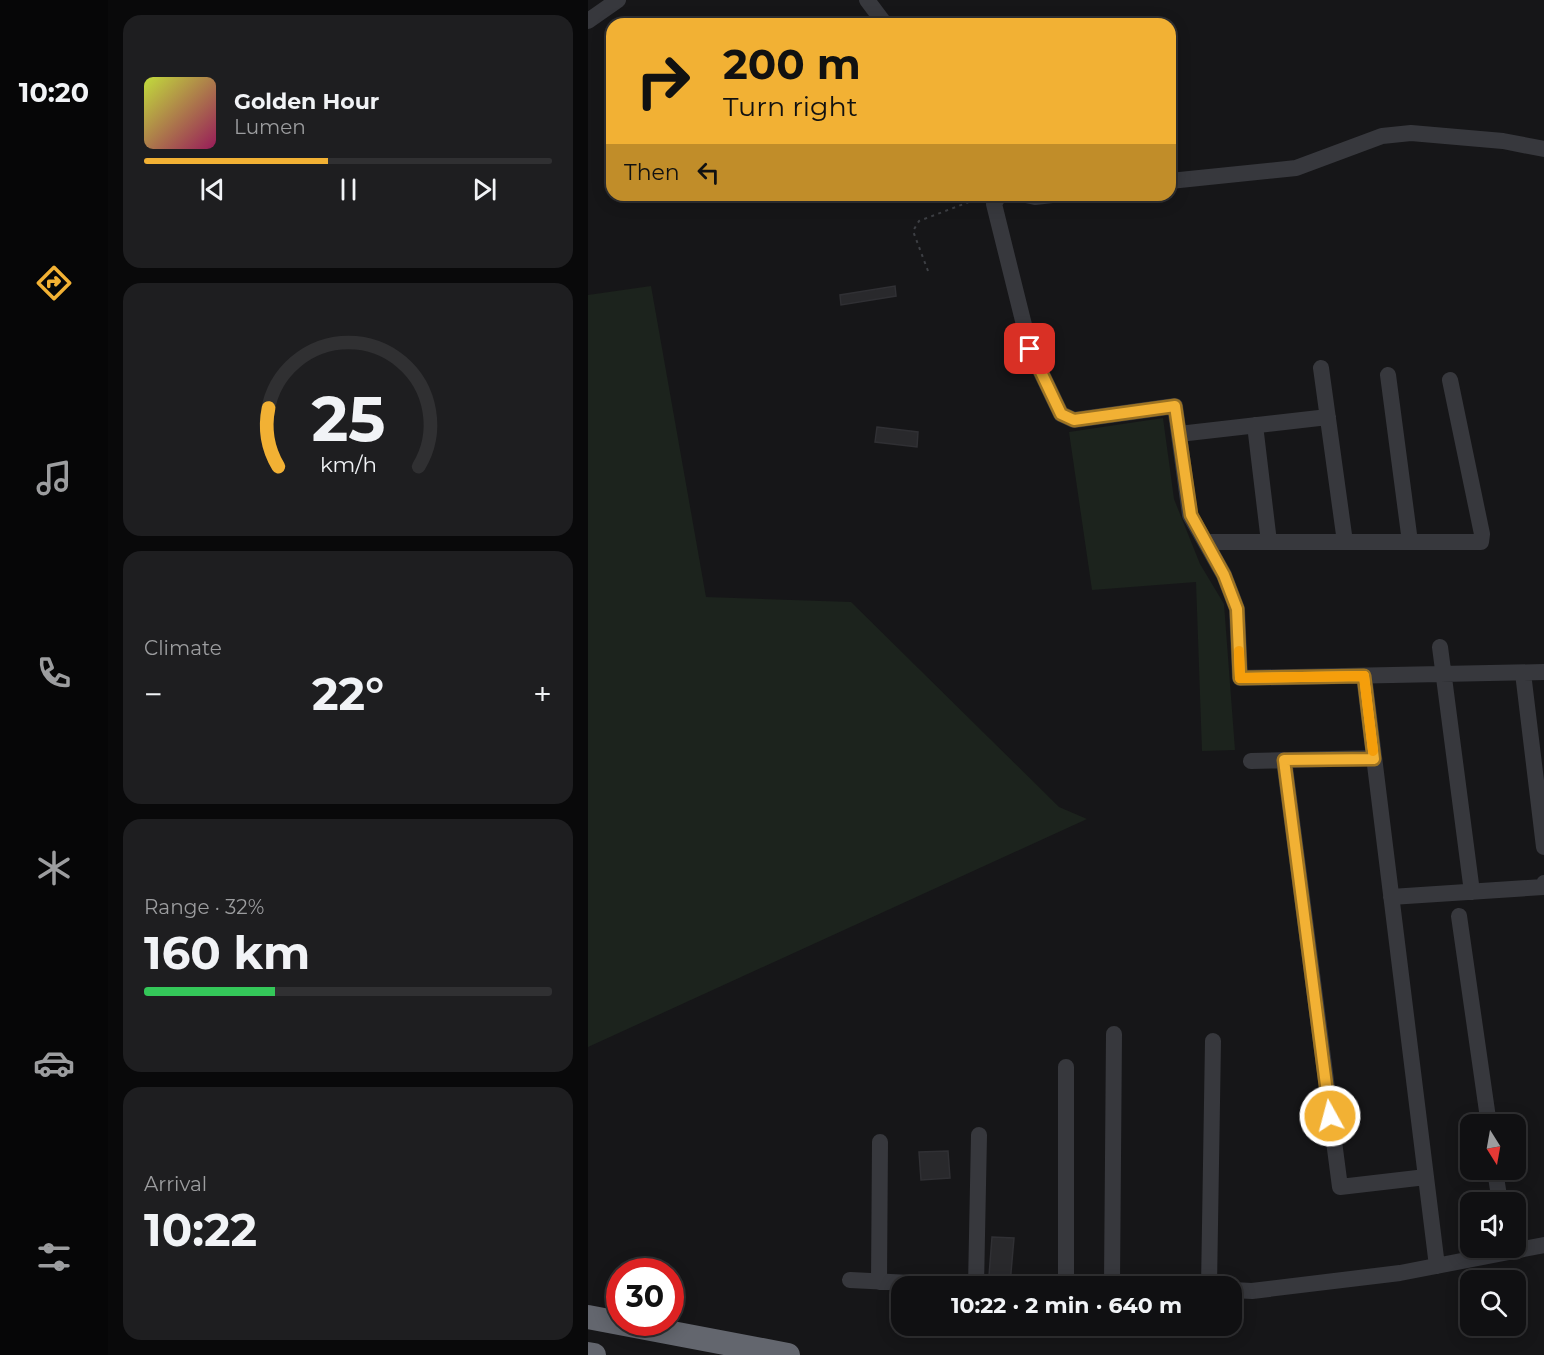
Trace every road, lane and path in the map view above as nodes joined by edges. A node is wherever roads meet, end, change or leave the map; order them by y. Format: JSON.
{"nodes":[{"id":1,"x":618,"y":0,"type":"edge"},
{"id":2,"x":867,"y":0,"type":"edge"},
{"id":3,"x":880,"y":18,"type":"edge"},
{"id":4,"x":588,"y":21,"type":"edge"},
{"id":5,"x":1544,"y":149,"type":"edge"},
{"id":6,"x":1176,"y":181,"type":"edge"},
{"id":7,"x":973,"y":201,"type":"edge"},
{"id":8,"x":996,"y":201,"type":"edge"},
{"id":9,"x":928,"y":271,"type":"dead end"},
{"id":10,"x":1322,"y":368,"type":"dead end"},
{"id":11,"x":1388,"y":375,"type":"dead end"},
{"id":12,"x":1450,"y":380,"type":"dead end"},
{"id":13,"x":1328,"y":417,"type":"junction"},
{"id":14,"x":1255,"y":425,"type":"junction"},
{"id":15,"x":1179,"y":434,"type":"junction"},
{"id":16,"x":1206,"y":542,"type":"junction"},
{"id":17,"x":1269,"y":542,"type":"junction"},
{"id":18,"x":1345,"y":542,"type":"junction"},
{"id":19,"x":1410,"y":542,"type":"junction"},
{"id":20,"x":1440,"y":647,"type":"dead end"},
{"id":21,"x":1544,"y":672,"type":"edge"},
{"id":22,"x":1523,"y":673,"type":"junction"},
{"id":23,"x":1444,"y":674,"type":"junction"},
{"id":24,"x":1364,"y":676,"type":"junction"},
{"id":25,"x":1374,"y":759,"type":"junction"},
{"id":26,"x":1284,"y":760,"type":"junction"},
{"id":27,"x":1251,"y":761,"type":"dead end"},
{"id":28,"x":1544,"y":847,"type":"edge"},
{"id":29,"x":1544,"y":883,"type":"edge"},
{"id":30,"x":1472,"y":892,"type":"junction"},
{"id":31,"x":1391,"y":897,"type":"junction"},
{"id":32,"x":1459,"y":915,"type":"dead end"},
{"id":33,"x":1114,"y":1034,"type":"dead end"},
{"id":34,"x":1213,"y":1041,"type":"dead end"},
{"id":35,"x":1066,"y":1067,"type":"dead end"},
{"id":36,"x":1487,"y":1114,"type":"edge"},
{"id":37,"x":979,"y":1135,"type":"dead end"},
{"id":38,"x":880,"y":1142,"type":"dead end"},
{"id":39,"x":1426,"y":1177,"type":"junction"},
{"id":40,"x":1544,"y":1245,"type":"edge"},
{"id":41,"x":1526,"y":1247,"type":"edge"},
{"id":42,"x":1472,"y":1258,"type":"edge"},
{"id":43,"x":1437,"y":1266,"type":"junction"},
{"id":44,"x":976,"y":1276,"type":"edge"},
{"id":45,"x":1066,"y":1276,"type":"edge"},
{"id":46,"x":1112,"y":1276,"type":"edge"},
{"id":47,"x":1209,"y":1276,"type":"edge"},
{"id":48,"x":850,"y":1280,"type":"dead end"},
{"id":49,"x":879,"y":1282,"type":"junction"},
{"id":50,"x":891,"y":1282,"type":"edge"},
{"id":51,"x":1242,"y":1290,"type":"edge"},
{"id":52,"x":588,"y":1317,"type":"edge"},
{"id":53,"x":588,"y":1354,"type":"edge"},
{"id":54,"x":594,"y":1355,"type":"edge"},
{"id":55,"x":788,"y":1355,"type":"edge"}],
"edges":[{"from":1,"to":4,"type":"street"},
{"from":2,"to":3,"type":"street"},
{"from":5,"to":6,"type":"street"},
{"from":7,"to":9,"type":"path"},
{"from":8,"to":15,"type":"street"},
{"from":10,"to":13,"type":"street"},
{"from":11,"to":19,"type":"street"},
{"from":12,"to":19,"type":"street"},
{"from":13,"to":14,"type":"street"},
{"from":13,"to":18,"type":"street"},
{"from":14,"to":15,"type":"street"},
{"from":14,"to":17,"type":"street"},
{"from":15,"to":16,"type":"street"},
{"from":16,"to":17,"type":"street"},
{"from":16,"to":24,"type":"street"},
{"from":17,"to":18,"type":"street"},
{"from":18,"to":19,"type":"street"},
{"from":20,"to":23,"type":"street"},
{"from":21,"to":22,"type":"street"},
{"from":22,"to":23,"type":"street"},
{"from":22,"to":28,"type":"street"},
{"from":23,"to":24,"type":"street"},
{"from":23,"to":30,"type":"street"},
{"from":24,"to":25,"type":"street"},
{"from":25,"to":26,"type":"street"},
{"from":25,"to":31,"type":"street"},
{"from":26,"to":27,"type":"street"},
{"from":26,"to":39,"type":"street"},
{"from":29,"to":30,"type":"street"},
{"from":30,"to":31,"type":"street"},
{"from":31,"to":39,"type":"street"},
{"from":32,"to":36,"type":"street"},
{"from":33,"to":46,"type":"street"},
{"from":34,"to":47,"type":"street"},
{"from":35,"to":45,"type":"street"},
{"from":37,"to":44,"type":"street"},
{"from":38,"to":49,"type":"street"},
{"from":39,"to":43,"type":"street"},
{"from":40,"to":41,"type":"street"},
{"from":42,"to":43,"type":"street"},
{"from":43,"to":51,"type":"street"},
{"from":48,"to":49,"type":"street"},
{"from":49,"to":50,"type":"street"},
{"from":52,"to":55,"type":"highway"},
{"from":53,"to":54,"type":"highway"}]}
